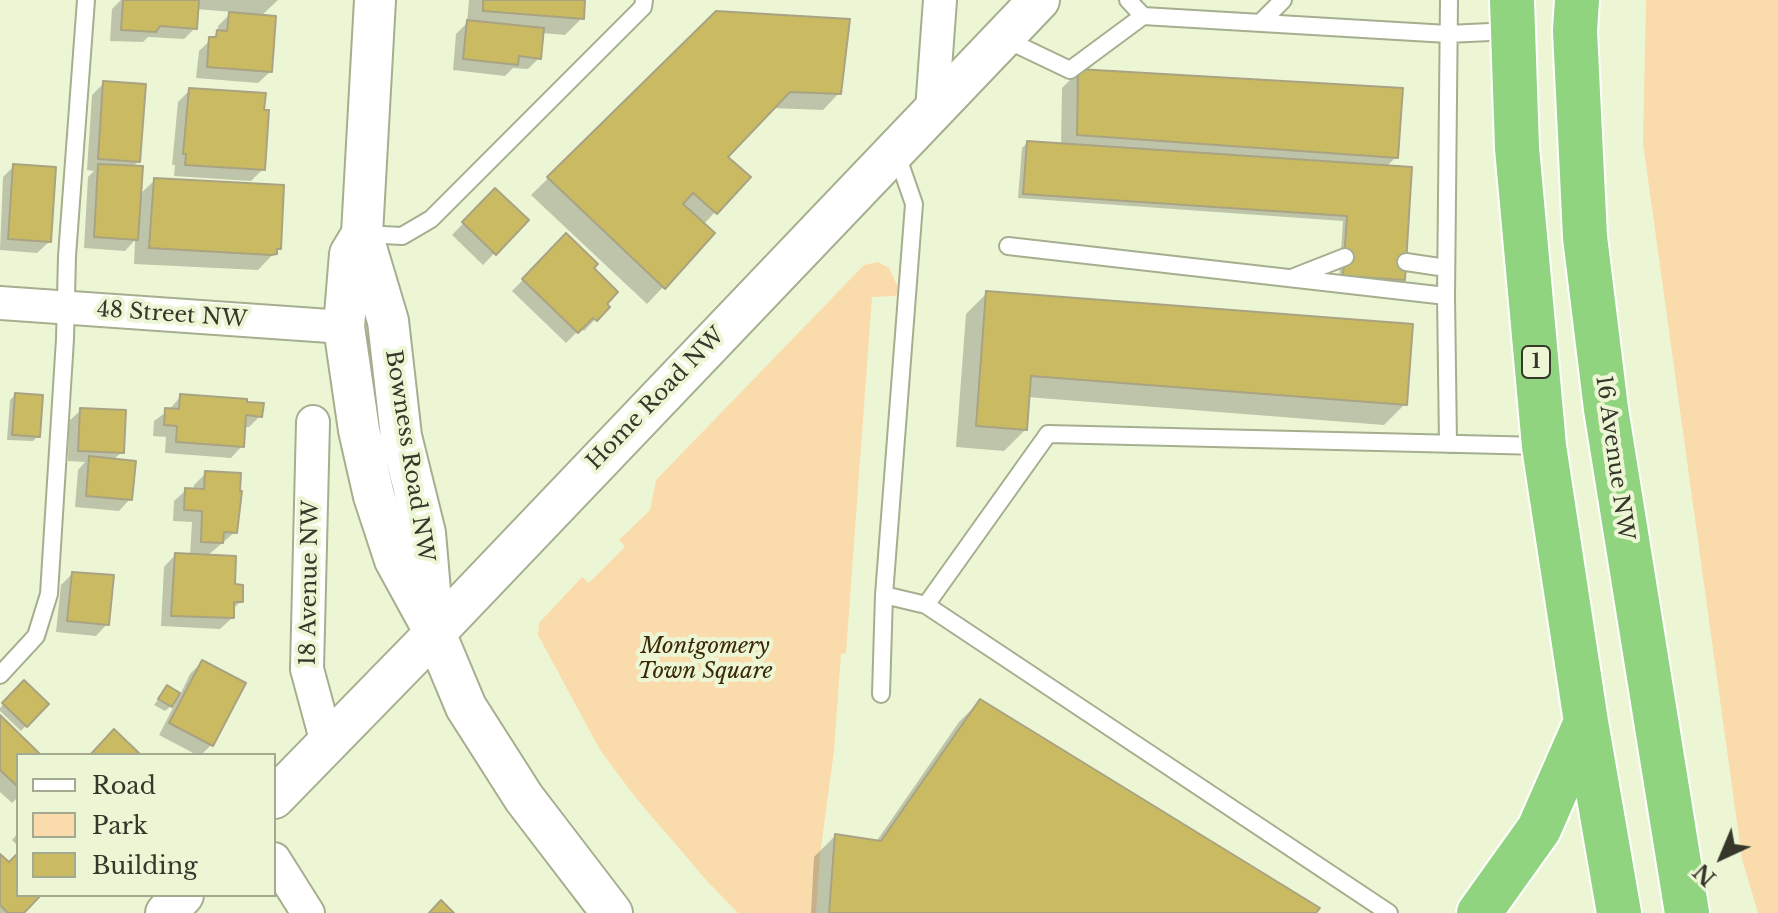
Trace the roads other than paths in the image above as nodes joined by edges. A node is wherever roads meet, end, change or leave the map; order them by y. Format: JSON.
{"nodes":[{"id":1,"x":86,"y":0,"type":"edge"},
{"id":2,"x":375,"y":0,"type":"edge"},
{"id":3,"x":644,"y":0,"type":"edge"},
{"id":4,"x":940,"y":0,"type":"edge"},
{"id":5,"x":1039,"y":0,"type":"edge"},
{"id":6,"x":1128,"y":0,"type":"edge"},
{"id":7,"x":1283,"y":0,"type":"edge"},
{"id":8,"x":1449,"y":0,"type":"edge"},
{"id":9,"x":1577,"y":0,"type":"edge"},
{"id":10,"x":1513,"y":15,"type":"edge"},
{"id":11,"x":1143,"y":16,"type":"junction"},
{"id":12,"x":1260,"y":23,"type":"junction"},
{"id":13,"x":1448,"y":34,"type":"junction"},
{"id":14,"x":1003,"y":38,"type":"junction"},
{"id":15,"x":932,"y":110,"type":"junction"},
{"id":16,"x":895,"y":149,"type":"junction"},
{"id":17,"x":362,"y":234,"type":"junction"},
{"id":18,"x":1008,"y":246,"type":"dead end"},
{"id":19,"x":1345,"y":257,"type":"dead end"},
{"id":20,"x":1406,"y":262,"type":"dead end"},
{"id":21,"x":1446,"y":268,"type":"junction"},
{"id":22,"x":1292,"y":278,"type":"junction"},
{"id":23,"x":1446,"y":296,"type":"junction"},
{"id":24,"x":0,"y":303,"type":"edge"},
{"id":25,"x":66,"y":309,"type":"junction"},
{"id":26,"x":344,"y":327,"type":"junction"},
{"id":27,"x":313,"y":422,"type":"dead end"},
{"id":28,"x":1448,"y":444,"type":"junction"},
{"id":29,"x":1544,"y":446,"type":"junction"},
{"id":30,"x":884,"y":595,"type":"junction"},
{"id":31,"x":926,"y":605,"type":"junction"},
{"id":32,"x":435,"y":633,"type":"junction"},
{"id":33,"x":0,"y":675,"type":"edge"},
{"id":34,"x":881,"y":694,"type":"dead end"},
{"id":35,"x":1586,"y":722,"type":"junction"},
{"id":36,"x":327,"y":743,"type":"junction"},
{"id":37,"x":276,"y":796,"type":"edge"},
{"id":38,"x":276,"y":862,"type":"edge"},
{"id":39,"x":181,"y":897,"type":"edge"},
{"id":40,"x":166,"y":913,"type":"edge"},
{"id":41,"x":308,"y":913,"type":"edge"},
{"id":42,"x":612,"y":913,"type":"edge"},
{"id":43,"x":1389,"y":913,"type":"edge"},
{"id":44,"x":1479,"y":913,"type":"edge"},
{"id":45,"x":1619,"y":913,"type":"edge"},
{"id":46,"x":1687,"y":913,"type":"edge"}],
"edges":[{"from":1,"to":25,"type":"lane"},
{"from":2,"to":17,"type":"street","name":"Bowness Road NW"},
{"from":3,"to":17,"type":"lane"},
{"from":4,"to":15,"type":"street"},
{"from":5,"to":14,"type":"street","name":"Home Road NW"},
{"from":6,"to":11,"type":"lane"},
{"from":7,"to":12,"type":"lane"},
{"from":8,"to":13,"type":"lane"},
{"from":9,"to":46,"type":"highway","name":"16 Avenue NW"},
{"from":10,"to":13,"type":"lane"},
{"from":10,"to":29,"type":"highway","number":"1"},
{"from":11,"to":12,"type":"lane"},
{"from":11,"to":14,"type":"lane"},
{"from":12,"to":13,"type":"lane"},
{"from":13,"to":21,"type":"lane"},
{"from":14,"to":15,"type":"street","name":"Home Road NW"},
{"from":15,"to":16,"type":"street","name":"Home Road NW"},
{"from":16,"to":30,"type":"lane"},
{"from":16,"to":32,"type":"street","name":"Home Road NW"},
{"from":17,"to":26,"type":"street","name":"Bowness Road NW"},
{"from":17,"to":32,"type":"street","name":"Bowness Road NW"},
{"from":18,"to":22,"type":"lane"},
{"from":19,"to":22,"type":"lane"},
{"from":20,"to":21,"type":"lane"},
{"from":21,"to":23,"type":"lane"},
{"from":22,"to":23,"type":"lane"},
{"from":23,"to":28,"type":"lane"},
{"from":24,"to":25,"type":"street","name":"48 Street NW"},
{"from":25,"to":26,"type":"street","name":"48 Street NW"},
{"from":25,"to":33,"type":"lane"},
{"from":26,"to":32,"type":"street","name":"Bowness Road NW"},
{"from":27,"to":36,"type":"street","name":"18 Avenue NW"},
{"from":28,"to":29,"type":"lane"},
{"from":28,"to":31,"type":"lane"},
{"from":29,"to":35,"type":"highway","number":"1"},
{"from":30,"to":31,"type":"lane"},
{"from":30,"to":34,"type":"lane"},
{"from":31,"to":43,"type":"lane"},
{"from":32,"to":36,"type":"street","name":"Home Road NW"},
{"from":32,"to":42,"type":"street","name":"Bowness Road NW"},
{"from":35,"to":44,"type":"highway"},
{"from":35,"to":45,"type":"highway","number":"1"},
{"from":36,"to":37,"type":"street","name":"Home Road NW"},
{"from":38,"to":41,"type":"street"},
{"from":39,"to":40,"type":"street"}]}
